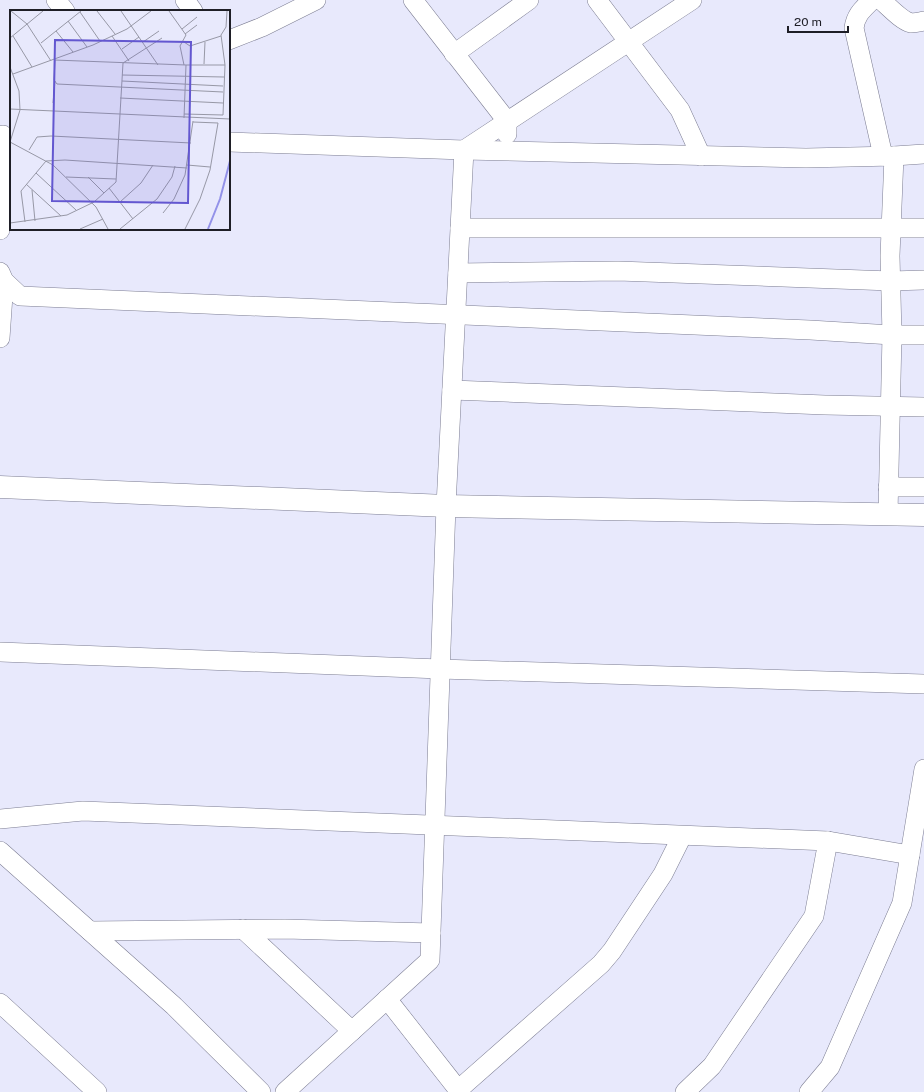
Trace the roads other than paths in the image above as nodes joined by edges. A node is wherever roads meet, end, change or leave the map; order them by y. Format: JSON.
{"nodes":[{"id":1,"x":56,"y":0,"type":"edge"},
{"id":2,"x":184,"y":0,"type":"edge"},
{"id":3,"x":413,"y":0,"type":"edge"},
{"id":4,"x":529,"y":0,"type":"edge"},
{"id":5,"x":692,"y":0,"type":"edge"},
{"id":6,"x":872,"y":0,"type":"edge"},
{"id":7,"x":881,"y":0,"type":"edge"},
{"id":8,"x":600,"y":1,"type":"edge"},
{"id":9,"x":308,"y":2,"type":"edge"},
{"id":10,"x":64,"y":10,"type":"edge"},
{"id":11,"x":192,"y":10,"type":"edge"},
{"id":12,"x":924,"y":21,"type":"edge"},
{"id":13,"x":230,"y":40,"type":"edge"},
{"id":14,"x":628,"y":42,"type":"junction"},
{"id":15,"x":454,"y":54,"type":"junction"},
{"id":16,"x":507,"y":121,"type":"junction"},
{"id":17,"x":5,"y":133,"type":"edge"},
{"id":18,"x":230,"y":142,"type":"edge"},
{"id":19,"x":464,"y":150,"type":"junction"},
{"id":20,"x":508,"y":151,"type":"junction"},
{"id":21,"x":924,"y":154,"type":"edge"},
{"id":22,"x":701,"y":156,"type":"junction"},
{"id":23,"x":889,"y":156,"type":"junction"},
{"id":24,"x":460,"y":228,"type":"junction"},
{"id":25,"x":891,"y":228,"type":"junction"},
{"id":26,"x":924,"y":228,"type":"edge"},
{"id":27,"x":0,"y":230,"type":"edge"},
{"id":28,"x":458,"y":274,"type":"junction"},
{"id":29,"x":2,"y":276,"type":"edge"},
{"id":30,"x":924,"y":280,"type":"edge"},
{"id":31,"x":891,"y":281,"type":"junction"},
{"id":32,"x":456,"y":315,"type":"junction"},
{"id":33,"x":892,"y":335,"type":"junction"},
{"id":34,"x":924,"y":335,"type":"edge"},
{"id":35,"x":0,"y":338,"type":"edge"},
{"id":36,"x":452,"y":390,"type":"junction"},
{"id":37,"x":890,"y":406,"type":"junction"},
{"id":38,"x":924,"y":407,"type":"edge"},
{"id":39,"x":0,"y":487,"type":"edge"},
{"id":40,"x":888,"y":487,"type":"junction"},
{"id":41,"x":924,"y":487,"type":"edge"},
{"id":42,"x":446,"y":506,"type":"junction"},
{"id":43,"x":888,"y":514,"type":"junction"},
{"id":44,"x":924,"y":515,"type":"edge"},
{"id":45,"x":0,"y":652,"type":"edge"},
{"id":46,"x":440,"y":669,"type":"junction"},
{"id":47,"x":924,"y":684,"type":"edge"},
{"id":48,"x":924,"y":769,"type":"edge"},
{"id":49,"x":0,"y":819,"type":"edge"},
{"id":50,"x":435,"y":825,"type":"junction"},
{"id":51,"x":682,"y":836,"type":"junction"},
{"id":52,"x":918,"y":836,"type":"edge"},
{"id":53,"x":828,"y":841,"type":"junction"},
{"id":54,"x":0,"y":851,"type":"edge"},
{"id":55,"x":910,"y":855,"type":"junction"},
{"id":56,"x":242,"y":929,"type":"junction"},
{"id":57,"x":90,"y":931,"type":"junction"},
{"id":58,"x":431,"y":933,"type":"junction"},
{"id":59,"x":387,"y":999,"type":"junction"},
{"id":60,"x":0,"y":1003,"type":"edge"},
{"id":61,"x":352,"y":1031,"type":"junction"},
{"id":62,"x":459,"y":1091,"type":"edge"},
{"id":63,"x":97,"y":1092,"type":"edge"},
{"id":64,"x":261,"y":1092,"type":"edge"},
{"id":65,"x":285,"y":1092,"type":"edge"},
{"id":66,"x":685,"y":1092,"type":"edge"},
{"id":67,"x":809,"y":1092,"type":"edge"}],
"edges":[{"from":1,"to":10,"type":"street"},
{"from":2,"to":11,"type":"street"},
{"from":3,"to":15,"type":"street"},
{"from":4,"to":15,"type":"street"},
{"from":5,"to":14,"type":"street"},
{"from":6,"to":23,"type":"street"},
{"from":7,"to":12,"type":"street"},
{"from":8,"to":14,"type":"street"},
{"from":9,"to":13,"type":"street"},
{"from":14,"to":16,"type":"street"},
{"from":14,"to":22,"type":"street"},
{"from":15,"to":16,"type":"street"},
{"from":16,"to":19,"type":"street"},
{"from":16,"to":20,"type":"street"},
{"from":17,"to":27,"type":"street"},
{"from":18,"to":19,"type":"street"},
{"from":19,"to":20,"type":"street"},
{"from":19,"to":24,"type":"street"},
{"from":20,"to":22,"type":"street"},
{"from":21,"to":23,"type":"street"},
{"from":22,"to":23,"type":"street"},
{"from":23,"to":25,"type":"street"},
{"from":24,"to":25,"type":"street"},
{"from":24,"to":28,"type":"street"},
{"from":25,"to":26,"type":"street"},
{"from":25,"to":31,"type":"street"},
{"from":28,"to":31,"type":"street"},
{"from":28,"to":32,"type":"street"},
{"from":29,"to":32,"type":"street"},
{"from":29,"to":35,"type":"street"},
{"from":30,"to":31,"type":"street"},
{"from":31,"to":33,"type":"street"},
{"from":32,"to":33,"type":"street"},
{"from":32,"to":36,"type":"street"},
{"from":33,"to":34,"type":"street"},
{"from":33,"to":37,"type":"street"},
{"from":36,"to":37,"type":"street"},
{"from":36,"to":42,"type":"street"},
{"from":37,"to":38,"type":"street"},
{"from":37,"to":40,"type":"street"},
{"from":39,"to":42,"type":"street"},
{"from":40,"to":41,"type":"street"},
{"from":40,"to":43,"type":"street"},
{"from":42,"to":43,"type":"street"},
{"from":42,"to":46,"type":"street"},
{"from":43,"to":44,"type":"street"},
{"from":45,"to":46,"type":"street"},
{"from":46,"to":47,"type":"street"},
{"from":46,"to":50,"type":"street"},
{"from":48,"to":52,"type":"street"},
{"from":49,"to":50,"type":"street"},
{"from":50,"to":51,"type":"street"},
{"from":50,"to":58,"type":"street"},
{"from":51,"to":53,"type":"street"},
{"from":51,"to":62,"type":"street"},
{"from":52,"to":55,"type":"street"},
{"from":53,"to":55,"type":"street"},
{"from":53,"to":66,"type":"street"},
{"from":54,"to":57,"type":"street"},
{"from":55,"to":67,"type":"street"},
{"from":56,"to":57,"type":"street"},
{"from":56,"to":58,"type":"street"},
{"from":56,"to":61,"type":"street"},
{"from":57,"to":64,"type":"street"},
{"from":58,"to":59,"type":"street"},
{"from":59,"to":61,"type":"street"},
{"from":59,"to":62,"type":"street"},
{"from":60,"to":63,"type":"street"},
{"from":61,"to":65,"type":"street"}]}
